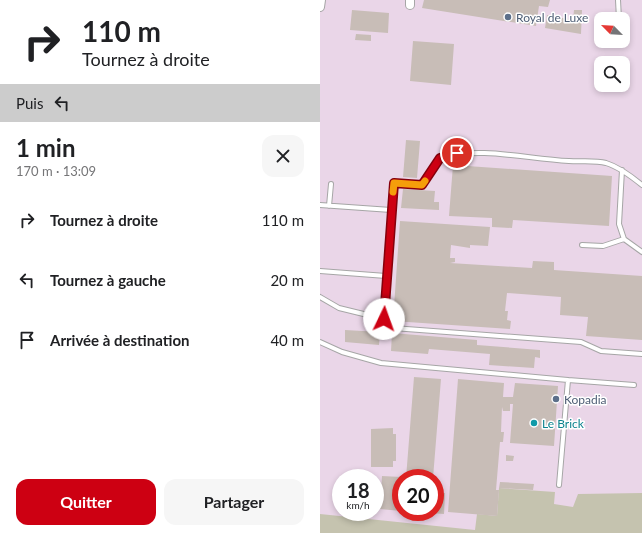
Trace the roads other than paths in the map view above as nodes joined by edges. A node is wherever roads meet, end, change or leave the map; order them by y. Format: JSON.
{"nodes":[{"id":1,"x":321,"y":0,"type":"edge"},
{"id":2,"x":618,"y":0,"type":"edge"},
{"id":3,"x":320,"y":7,"type":"edge"},
{"id":4,"x":619,"y":12,"type":"edge"},
{"id":5,"x":622,"y":170,"type":"junction"},
{"id":6,"x":331,"y":184,"type":"dead end"},
{"id":7,"x":642,"y":185,"type":"edge"},
{"id":8,"x":320,"y":205,"type":"edge"},
{"id":9,"x":329,"y":206,"type":"junction"},
{"id":10,"x":391,"y":210,"type":"junction"},
{"id":11,"x":624,"y":239,"type":"junction"},
{"id":12,"x":582,"y":245,"type":"dead end"},
{"id":13,"x":642,"y":252,"type":"edge"},
{"id":14,"x":320,"y":271,"type":"edge"},
{"id":15,"x":386,"y":276,"type":"junction"},
{"id":16,"x":320,"y":297,"type":"edge"},
{"id":17,"x":384,"y":319,"type":"junction"},
{"id":18,"x":320,"y":342,"type":"edge"},
{"id":19,"x":642,"y":354,"type":"edge"},
{"id":20,"x":568,"y":380,"type":"junction"},
{"id":21,"x":634,"y":385,"type":"dead end"},
{"id":22,"x":559,"y":486,"type":"dead end"}],
"edges":[{"from":1,"to":3,"type":"street"},
{"from":2,"to":4,"type":"lane"},
{"from":5,"to":7,"type":"lane"},
{"from":5,"to":10,"type":"lane"},
{"from":5,"to":11,"type":"lane"},
{"from":6,"to":9,"type":"lane"},
{"from":8,"to":9,"type":"lane"},
{"from":9,"to":10,"type":"lane"},
{"from":10,"to":15,"type":"lane"},
{"from":11,"to":12,"type":"lane"},
{"from":11,"to":13,"type":"lane"},
{"from":14,"to":15,"type":"lane"},
{"from":15,"to":17,"type":"lane"},
{"from":16,"to":17,"type":"lane"},
{"from":17,"to":19,"type":"lane"},
{"from":18,"to":20,"type":"lane"},
{"from":20,"to":21,"type":"lane"},
{"from":20,"to":22,"type":"lane"}]}
